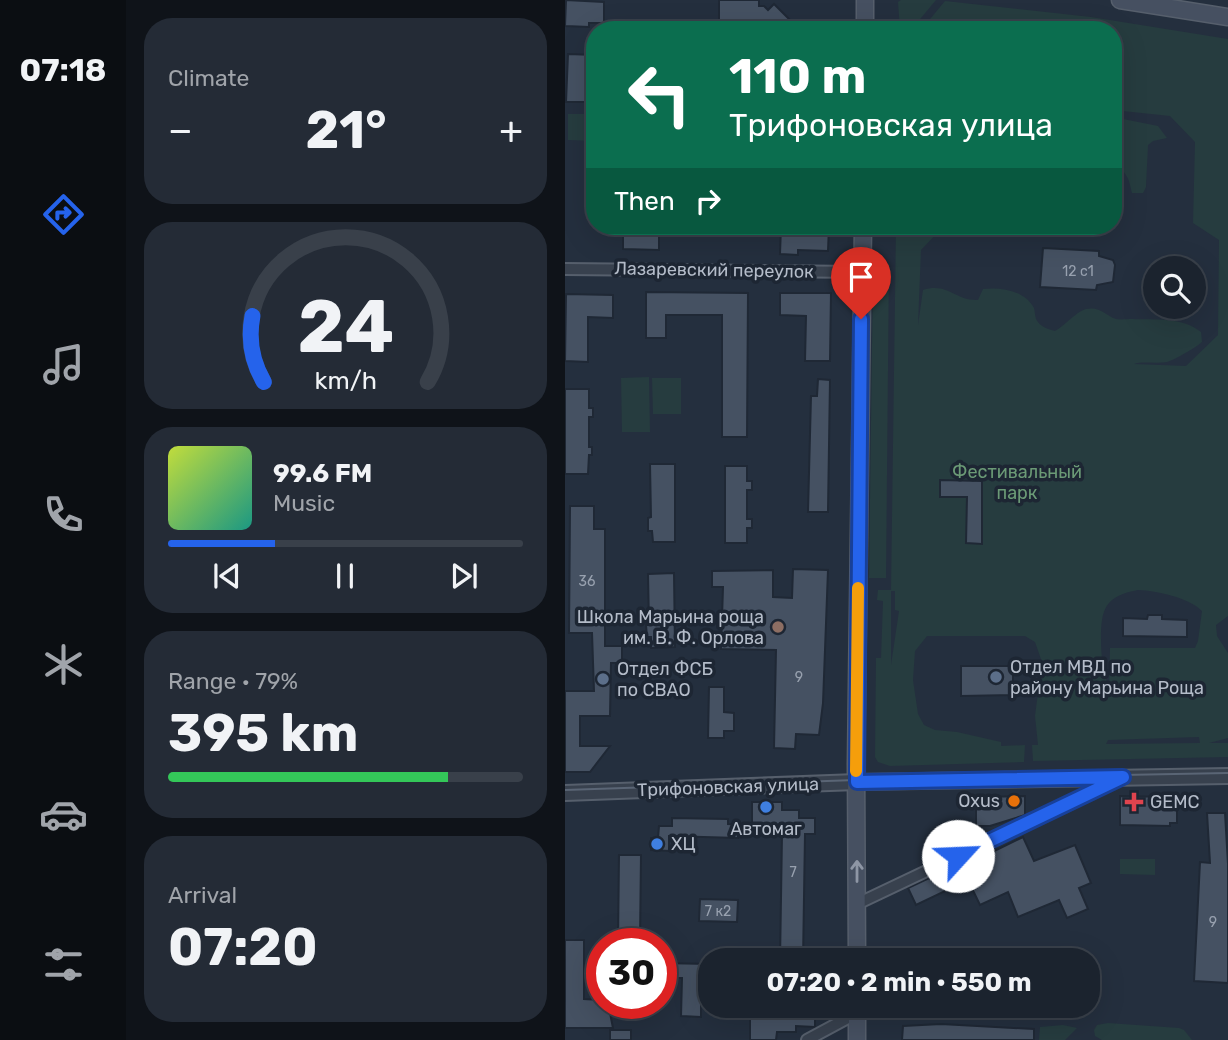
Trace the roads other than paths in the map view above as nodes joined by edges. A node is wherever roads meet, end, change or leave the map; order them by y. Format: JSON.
{"nodes":[{"id":1,"x":865,"y":0,"type":"edge"},
{"id":2,"x":1120,"y":0,"type":"edge"},
{"id":3,"x":1228,"y":17,"type":"edge"},
{"id":4,"x":865,"y":21,"type":"edge"},
{"id":5,"x":863,"y":235,"type":"edge"},
{"id":6,"x":565,"y":269,"type":"edge"},
{"id":7,"x":862,"y":272,"type":"junction"},
{"id":8,"x":1228,"y":776,"type":"edge"},
{"id":9,"x":1123,"y":777,"type":"junction"},
{"id":10,"x":857,"y":782,"type":"junction"},
{"id":11,"x":565,"y":793,"type":"edge"},
{"id":12,"x":857,"y":904,"type":"junction"},
{"id":13,"x":857,"y":948,"type":"edge"},
{"id":14,"x":844,"y":1018,"type":"edge"},
{"id":15,"x":857,"y":1018,"type":"edge"},
{"id":16,"x":807,"y":1040,"type":"edge"},
{"id":17,"x":857,"y":1040,"type":"edge"}],
"edges":[{"from":1,"to":4,"type":"main road"},
{"from":2,"to":3,"type":"main road"},
{"from":5,"to":7,"type":"main road"},
{"from":6,"to":7,"type":"street","name":"Лазаревский переулок"},
{"from":7,"to":10,"type":"main road"},
{"from":8,"to":9,"type":"street","name":"Трифоновская улица"},
{"from":9,"to":10,"type":"street","name":"Трифоновская улица"},
{"from":9,"to":12,"type":"street"},
{"from":10,"to":11,"type":"street","name":"Трифоновская улица"},
{"from":12,"to":10,"type":"main road","one_way":true},
{"from":12,"to":13,"type":"main road"},
{"from":14,"to":16,"type":"street"},
{"from":15,"to":17,"type":"main road"}]}
